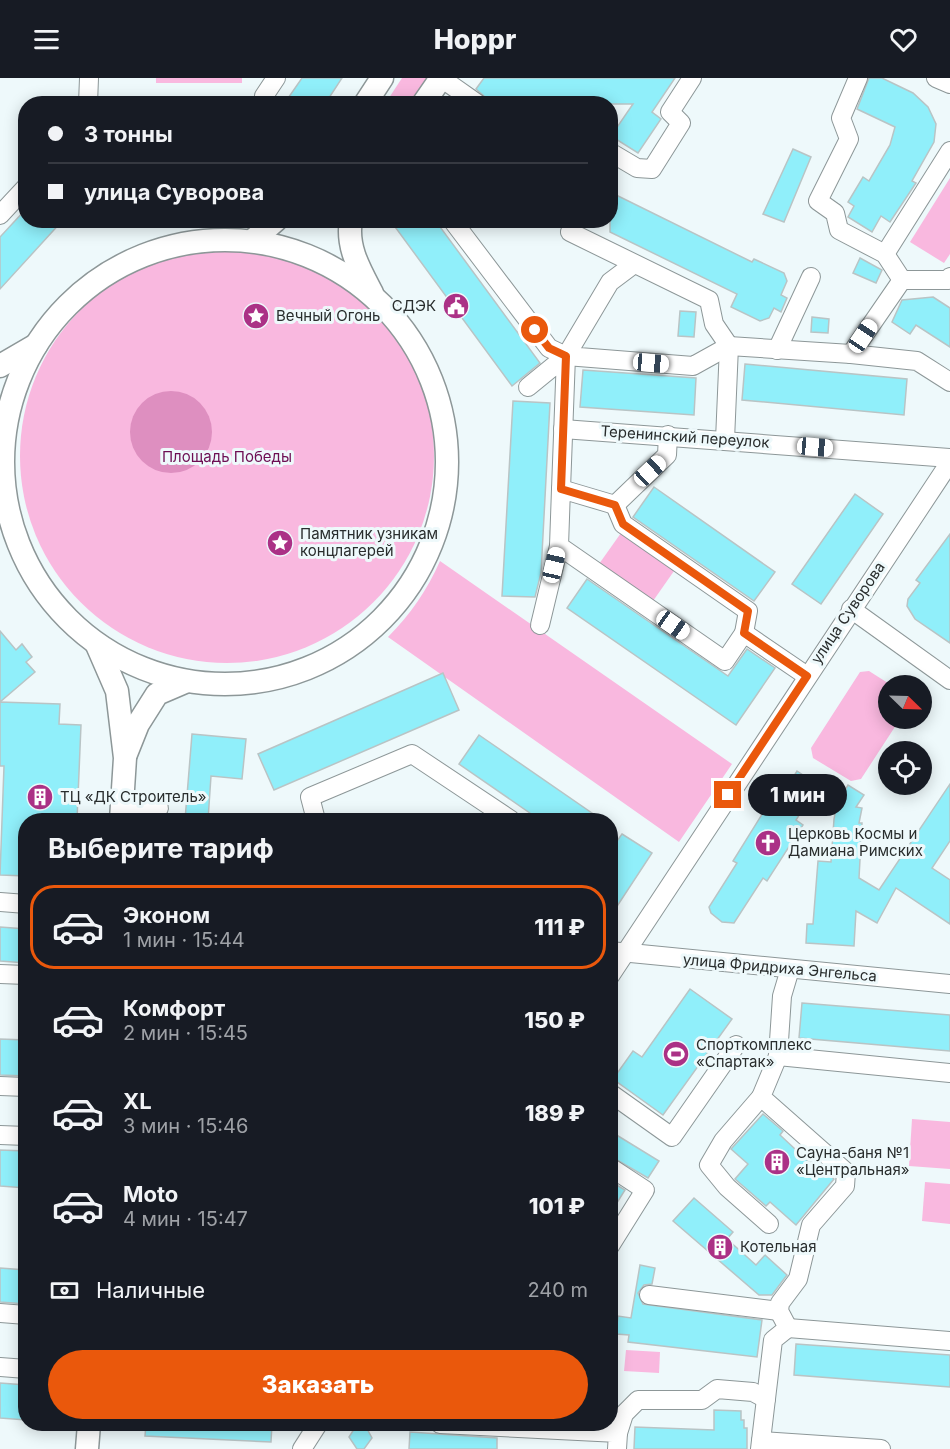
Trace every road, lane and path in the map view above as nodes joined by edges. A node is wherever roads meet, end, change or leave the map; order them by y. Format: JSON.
{"nodes":[{"id":1,"x":89,"y":78,"type":"edge"},
{"id":2,"x":276,"y":78,"type":"edge"},
{"id":3,"x":382,"y":78,"type":"edge"},
{"id":4,"x":441,"y":78,"type":"edge"},
{"id":5,"x":692,"y":78,"type":"edge"},
{"id":6,"x":858,"y":78,"type":"edge"},
{"id":7,"x":936,"y":78,"type":"edge"},
{"id":8,"x":950,"y":84,"type":"edge"},
{"id":9,"x":88,"y":96,"type":"edge"},
{"id":10,"x":264,"y":96,"type":"edge"},
{"id":11,"x":370,"y":96,"type":"edge"},
{"id":12,"x":429,"y":96,"type":"edge"},
{"id":13,"x":467,"y":96,"type":"edge"},
{"id":14,"x":950,"y":151,"type":"edge"},
{"id":15,"x":618,"y":157,"type":"edge"},
{"id":16,"x":18,"y":196,"type":"edge"},
{"id":17,"x":0,"y":215,"type":"edge"},
{"id":18,"x":267,"y":228,"type":"edge"},
{"id":19,"x":349,"y":228,"type":"edge"},
{"id":20,"x":458,"y":228,"type":"edge"},
{"id":21,"x":570,"y":232,"type":"dead end"},
{"id":22,"x":252,"y":241,"type":"junction"},
{"id":23,"x":885,"y":254,"type":"junction"},
{"id":24,"x":634,"y":264,"type":"junction"},
{"id":25,"x":811,"y":277,"type":"dead end"},
{"id":26,"x":950,"y":277,"type":"edge"},
{"id":27,"x":902,"y":280,"type":"junction"},
{"id":28,"x":374,"y":297,"type":"junction"},
{"id":29,"x":36,"y":345,"type":"junction"},
{"id":30,"x":729,"y":346,"type":"junction"},
{"id":31,"x":777,"y":350,"type":"junction"},
{"id":32,"x":850,"y":354,"type":"junction"},
{"id":33,"x":566,"y":356,"type":"junction"},
{"id":34,"x":0,"y":366,"type":"edge"},
{"id":35,"x":950,"y":382,"type":"edge"},
{"id":36,"x":528,"y":387,"type":"dead end"},
{"id":37,"x":563,"y":429,"type":"junction"},
{"id":38,"x":668,"y":435,"type":"junction"},
{"id":39,"x":725,"y":440,"type":"junction"},
{"id":40,"x":950,"y":460,"type":"edge"},
{"id":41,"x":561,"y":489,"type":"junction"},
{"id":42,"x":2,"y":490,"type":"edge"},
{"id":43,"x":615,"y":505,"type":"junction"},
{"id":44,"x":559,"y":546,"type":"junction"},
{"id":45,"x":850,"y":609,"type":"junction"},
{"id":46,"x":540,"y":625,"type":"dead end"},
{"id":47,"x":744,"y":633,"type":"junction"},
{"id":48,"x":97,"y":645,"type":"junction"},
{"id":49,"x":807,"y":676,"type":"junction"},
{"id":50,"x":950,"y":680,"type":"edge"},
{"id":51,"x":185,"y":682,"type":"junction"},
{"id":52,"x":125,"y":758,"type":"junction"},
{"id":53,"x":159,"y":808,"type":"dead end"},
{"id":54,"x":121,"y":812,"type":"edge"},
{"id":55,"x":314,"y":813,"type":"edge"},
{"id":56,"x":500,"y":813,"type":"edge"},
{"id":57,"x":0,"y":902,"type":"edge"},
{"id":58,"x":18,"y":903,"type":"edge"},
{"id":59,"x":618,"y":952,"type":"edge"},
{"id":60,"x":789,"y":969,"type":"junction"},
{"id":61,"x":0,"y":974,"type":"edge"},
{"id":62,"x":18,"y":975,"type":"edge"},
{"id":63,"x":950,"y":984,"type":"edge"},
{"id":64,"x":736,"y":1045,"type":"dead end"},
{"id":65,"x":778,"y":1056,"type":"junction"},
{"id":66,"x":950,"y":1073,"type":"edge"},
{"id":67,"x":0,"y":1086,"type":"edge"},
{"id":68,"x":18,"y":1087,"type":"edge"},
{"id":69,"x":762,"y":1097,"type":"junction"},
{"id":70,"x":618,"y":1099,"type":"edge"},
{"id":71,"x":0,"y":1135,"type":"edge"},
{"id":72,"x":18,"y":1136,"type":"edge"},
{"id":73,"x":618,"y":1172,"type":"edge"},
{"id":74,"x":769,"y":1224,"type":"dead end"},
{"id":75,"x":618,"y":1233,"type":"edge"},
{"id":76,"x":649,"y":1295,"type":"dead end"},
{"id":77,"x":779,"y":1311,"type":"junction"},
{"id":78,"x":0,"y":1313,"type":"edge"},
{"id":79,"x":18,"y":1314,"type":"edge"},
{"id":80,"x":788,"y":1328,"type":"junction"},
{"id":81,"x":950,"y":1341,"type":"edge"},
{"id":82,"x":0,"y":1367,"type":"edge"},
{"id":83,"x":18,"y":1368,"type":"edge"},
{"id":84,"x":766,"y":1399,"type":"junction"},
{"id":85,"x":88,"y":1431,"type":"edge"},
{"id":86,"x":314,"y":1431,"type":"edge"},
{"id":87,"x":544,"y":1431,"type":"edge"},
{"id":88,"x":618,"y":1441,"type":"edge"},
{"id":89,"x":760,"y":1445,"type":"edge"},
{"id":90,"x":87,"y":1449,"type":"edge"},
{"id":91,"x":302,"y":1449,"type":"edge"},
{"id":92,"x":881,"y":1449,"type":"edge"}],
"edges":[{"from":1,"to":9,"type":"street"},
{"from":2,"to":10,"type":"street"},
{"from":3,"to":11,"type":"main road"},
{"from":4,"to":12,"type":"main road"},
{"from":4,"to":13,"type":"street"},
{"from":5,"to":15,"type":"street"},
{"from":6,"to":23,"type":"street"},
{"from":7,"to":8,"type":"street"},
{"from":14,"to":23,"type":"street"},
{"from":16,"to":17,"type":"street"},
{"from":18,"to":22,"type":"main road"},
{"from":19,"to":28,"type":"main road"},
{"from":20,"to":33,"type":"street"},
{"from":21,"to":24,"type":"street"},
{"from":22,"to":28,"type":"main road"},
{"from":22,"to":29,"type":"main road"},
{"from":23,"to":27,"type":"street"},
{"from":24,"to":30,"type":"street"},
{"from":24,"to":33,"type":"street"},
{"from":25,"to":31,"type":"street"},
{"from":26,"to":27,"type":"street"},
{"from":27,"to":32,"type":"street"},
{"from":28,"to":51,"type":"main road"},
{"from":29,"to":34,"type":"main road"},
{"from":29,"to":42,"type":"main road"},
{"from":30,"to":31,"type":"street"},
{"from":30,"to":33,"type":"street"},
{"from":30,"to":39,"type":"street"},
{"from":31,"to":32,"type":"street"},
{"from":32,"to":35,"type":"street"},
{"from":33,"to":36,"type":"street"},
{"from":33,"to":37,"type":"street"},
{"from":37,"to":38,"type":"street","name":"Теренинский переулок"},
{"from":37,"to":41,"type":"street"},
{"from":38,"to":39,"type":"street","name":"Теренинский переулок"},
{"from":38,"to":43,"type":"street"},
{"from":39,"to":40,"type":"street","name":"Теренинский переулок"},
{"from":40,"to":45,"type":"street","name":"улица Суворова"},
{"from":41,"to":43,"type":"street"},
{"from":41,"to":44,"type":"street"},
{"from":42,"to":48,"type":"main road"},
{"from":43,"to":47,"type":"street"},
{"from":44,"to":46,"type":"street"},
{"from":44,"to":47,"type":"street"},
{"from":45,"to":49,"type":"street","name":"улица Суворова"},
{"from":45,"to":50,"type":"street"},
{"from":47,"to":49,"type":"street"},
{"from":48,"to":51,"type":"main road"},
{"from":48,"to":52,"type":"main road"},
{"from":49,"to":59,"type":"street","name":"улица Суворова"},
{"from":51,"to":52,"type":"main road"},
{"from":52,"to":54,"type":"main road"},
{"from":53,"to":54,"type":"street"},
{"from":55,"to":56,"type":"street"},
{"from":57,"to":58,"type":"street"},
{"from":59,"to":60,"type":"street","name":"улица Фридриха Энгельса"},
{"from":60,"to":63,"type":"street","name":"улица Фридриха Энгельса"},
{"from":60,"to":65,"type":"street"},
{"from":61,"to":62,"type":"street"},
{"from":64,"to":70,"type":"street"},
{"from":65,"to":66,"type":"street"},
{"from":65,"to":69,"type":"street"},
{"from":67,"to":68,"type":"street"},
{"from":69,"to":74,"type":"street"},
{"from":69,"to":77,"type":"street"},
{"from":71,"to":72,"type":"street"},
{"from":73,"to":75,"type":"street"},
{"from":76,"to":77,"type":"street"},
{"from":77,"to":80,"type":"street"},
{"from":78,"to":79,"type":"street"},
{"from":80,"to":81,"type":"street"},
{"from":80,"to":84,"type":"street"},
{"from":82,"to":83,"type":"street"},
{"from":84,"to":88,"type":"street"},
{"from":84,"to":89,"type":"street"},
{"from":85,"to":90,"type":"main road"},
{"from":86,"to":91,"type":"street"},
{"from":87,"to":88,"type":"street"},
{"from":89,"to":92,"type":"street"}]}
